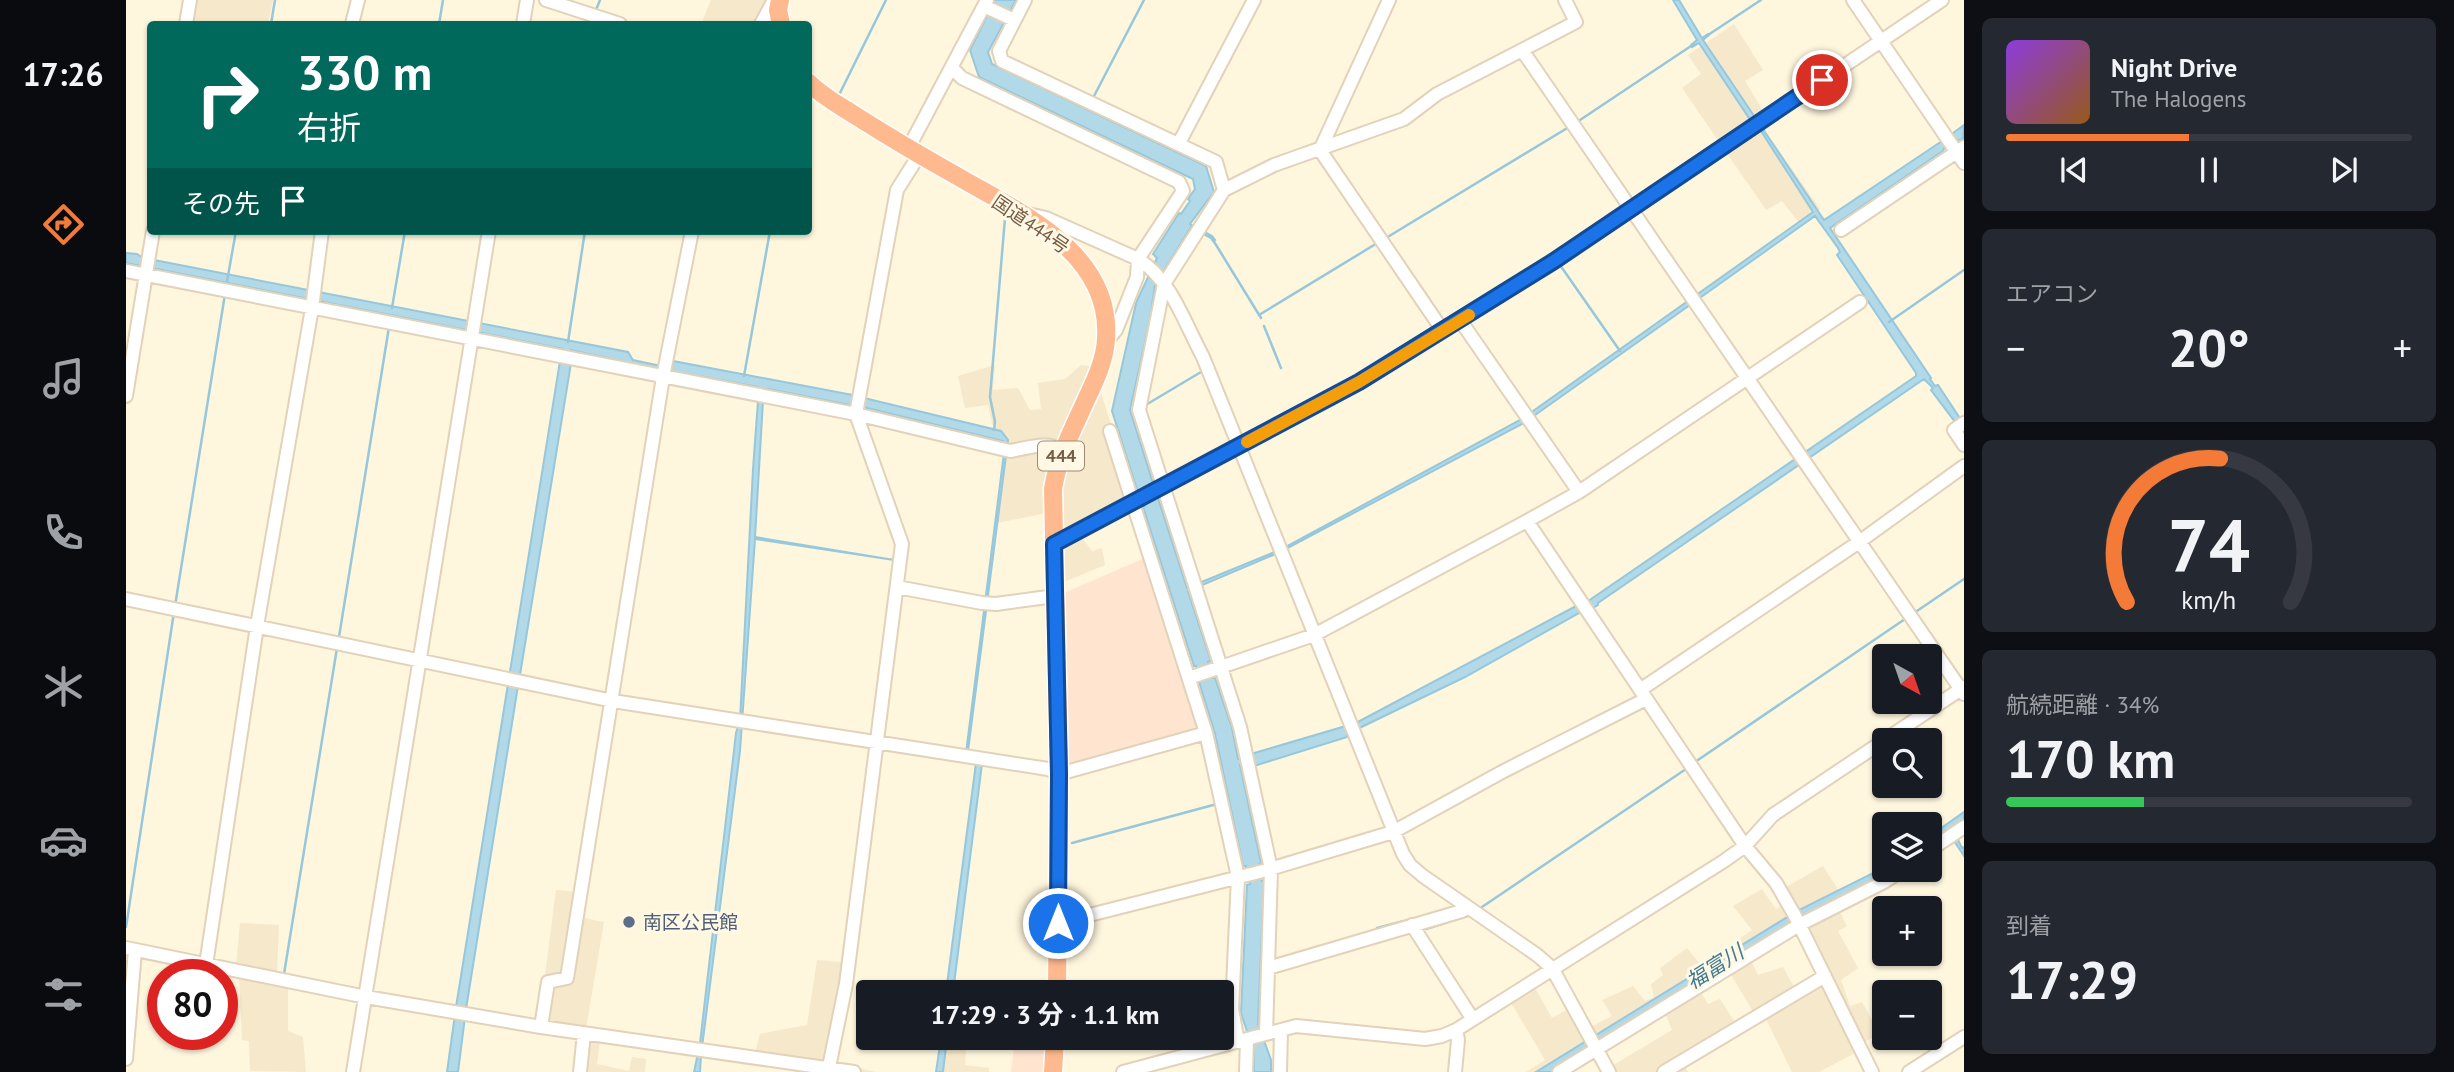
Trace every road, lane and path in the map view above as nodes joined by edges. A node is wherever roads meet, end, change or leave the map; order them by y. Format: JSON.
{"nodes":[{"id":1,"x":190,"y":0,"type":"edge"},
{"id":2,"x":358,"y":0,"type":"edge"},
{"id":3,"x":527,"y":0,"type":"edge"},
{"id":4,"x":546,"y":0,"type":"edge"},
{"id":5,"x":592,"y":0,"type":"edge"},
{"id":6,"x":774,"y":0,"type":"edge"},
{"id":7,"x":780,"y":0,"type":"edge"},
{"id":8,"x":1025,"y":0,"type":"edge"},
{"id":9,"x":1254,"y":0,"type":"edge"},
{"id":10,"x":1388,"y":0,"type":"edge"},
{"id":11,"x":1565,"y":0,"type":"edge"},
{"id":12,"x":1853,"y":0,"type":"edge"},
{"id":13,"x":1942,"y":0,"type":"edge"},
{"id":14,"x":985,"y":3,"type":"edge"},
{"id":15,"x":587,"y":13,"type":"junction"},
{"id":16,"x":1014,"y":20,"type":"junction"},
{"id":17,"x":186,"y":21,"type":"edge"},
{"id":18,"x":353,"y":21,"type":"edge"},
{"id":19,"x":524,"y":21,"type":"edge"},
{"id":20,"x":611,"y":21,"type":"edge"},
{"id":21,"x":763,"y":21,"type":"edge"},
{"id":22,"x":780,"y":21,"type":"edge"},
{"id":23,"x":1881,"y":41,"type":"junction"},
{"id":24,"x":1522,"y":50,"type":"junction"},
{"id":25,"x":951,"y":68,"type":"junction"},
{"id":26,"x":812,"y":87,"type":"edge"},
{"id":27,"x":1183,"y":145,"type":"junction"},
{"id":28,"x":1957,"y":149,"type":"edge"},
{"id":29,"x":1320,"y":150,"type":"junction"},
{"id":30,"x":913,"y":152,"type":"junction"},
{"id":31,"x":1224,"y":190,"type":"junction"},
{"id":32,"x":1631,"y":210,"type":"junction"},
{"id":33,"x":1020,"y":213,"type":"junction"},
{"id":34,"x":1841,"y":230,"type":"dead end"},
{"id":35,"x":152,"y":235,"type":"edge"},
{"id":36,"x":321,"y":235,"type":"edge"},
{"id":37,"x":488,"y":235,"type":"edge"},
{"id":38,"x":691,"y":235,"type":"edge"},
{"id":39,"x":1142,"y":262,"type":"junction"},
{"id":40,"x":147,"y":267,"type":"junction"},
{"id":41,"x":126,"y":271,"type":"edge"},
{"id":42,"x":1164,"y":284,"type":"junction"},
{"id":43,"x":313,"y":299,"type":"junction"},
{"id":44,"x":1860,"y":302,"type":"dead end"},
{"id":45,"x":1460,"y":320,"type":"junction"},
{"id":46,"x":473,"y":331,"type":"junction"},
{"id":47,"x":1443,"y":331,"type":"junction"},
{"id":48,"x":1107,"y":342,"type":"junction"},
{"id":49,"x":665,"y":370,"type":"junction"},
{"id":50,"x":1746,"y":378,"type":"junction"},
{"id":51,"x":126,"y":396,"type":"edge"},
{"id":52,"x":858,"y":405,"type":"junction"},
{"id":53,"x":1962,"y":424,"type":"edge"},
{"id":54,"x":1110,"y":431,"type":"dead end"},
{"id":55,"x":1964,"y":445,"type":"edge"},
{"id":56,"x":1237,"y":447,"type":"junction"},
{"id":57,"x":1063,"y":450,"type":"junction"},
{"id":58,"x":1964,"y":466,"type":"edge"},
{"id":59,"x":1161,"y":488,"type":"junction"},
{"id":60,"x":1579,"y":492,"type":"junction"},
{"id":61,"x":1135,"y":501,"type":"junction"},
{"id":62,"x":1527,"y":522,"type":"junction"},
{"id":63,"x":1859,"y":542,"type":"junction"},
{"id":64,"x":1054,"y":544,"type":"junction"},
{"id":65,"x":897,"y":587,"type":"junction"},
{"id":66,"x":1055,"y":596,"type":"junction"},
{"id":67,"x":126,"y":599,"type":"edge"},
{"id":68,"x":257,"y":626,"type":"junction"},
{"id":69,"x":1314,"y":635,"type":"junction"},
{"id":70,"x":419,"y":660,"type":"junction"},
{"id":71,"x":1217,"y":668,"type":"junction"},
{"id":72,"x":1193,"y":677,"type":"junction"},
{"id":73,"x":1963,"y":690,"type":"edge"},
{"id":74,"x":1643,"y":694,"type":"junction"},
{"id":75,"x":612,"y":701,"type":"junction"},
{"id":76,"x":1206,"y":733,"type":"junction"},
{"id":77,"x":877,"y":742,"type":"junction"},
{"id":78,"x":1059,"y":774,"type":"junction"},
{"id":79,"x":1393,"y":832,"type":"junction"},
{"id":80,"x":1745,"y":846,"type":"junction"},
{"id":81,"x":1267,"y":870,"type":"junction"},
{"id":82,"x":1242,"y":876,"type":"junction"},
{"id":83,"x":1884,"y":882,"type":"edge"},
{"id":84,"x":1468,"y":908,"type":"junction"},
{"id":85,"x":1797,"y":920,"type":"junction"},
{"id":86,"x":1058,"y":923,"type":"junction"},
{"id":87,"x":1412,"y":925,"type":"junction"},
{"id":88,"x":130,"y":949,"type":"edge"},
{"id":89,"x":177,"y":959,"type":"edge"},
{"id":90,"x":206,"y":959,"type":"edge"},
{"id":91,"x":1268,"y":968,"type":"junction"},
{"id":92,"x":1552,"y":968,"type":"junction"},
{"id":93,"x":238,"y":971,"type":"edge"},
{"id":94,"x":1825,"y":976,"type":"junction"},
{"id":95,"x":1057,"y":980,"type":"edge"},
{"id":96,"x":366,"y":996,"type":"junction"},
{"id":97,"x":1472,"y":1018,"type":"junction"},
{"id":98,"x":541,"y":1027,"type":"junction"},
{"id":99,"x":1281,"y":1030,"type":"junction"},
{"id":100,"x":1456,"y":1030,"type":"junction"},
{"id":101,"x":584,"y":1033,"type":"junction"},
{"id":102,"x":1265,"y":1034,"type":"junction"},
{"id":103,"x":1964,"y":1037,"type":"edge"},
{"id":104,"x":1243,"y":1041,"type":"junction"},
{"id":105,"x":1594,"y":1042,"type":"junction"},
{"id":106,"x":1055,"y":1050,"type":"edge"},
{"id":107,"x":126,"y":1059,"type":"edge"},
{"id":108,"x":829,"y":1070,"type":"edge"},
{"id":109,"x":353,"y":1072,"type":"edge"},
{"id":110,"x":580,"y":1072,"type":"edge"},
{"id":111,"x":854,"y":1072,"type":"edge"},
{"id":112,"x":1054,"y":1072,"type":"edge"},
{"id":113,"x":1123,"y":1072,"type":"edge"},
{"id":114,"x":1246,"y":1072,"type":"edge"},
{"id":115,"x":1280,"y":1072,"type":"edge"},
{"id":116,"x":1455,"y":1072,"type":"edge"},
{"id":117,"x":1559,"y":1072,"type":"edge"},
{"id":118,"x":1609,"y":1072,"type":"edge"},
{"id":119,"x":1664,"y":1072,"type":"edge"},
{"id":120,"x":1872,"y":1072,"type":"edge"},
{"id":121,"x":1909,"y":1072,"type":"edge"}],
"edges":[{"from":1,"to":17,"type":"street"},
{"from":2,"to":18,"type":"street"},
{"from":3,"to":19,"type":"street"},
{"from":4,"to":15,"type":"street"},
{"from":5,"to":15,"type":"street"},
{"from":6,"to":21,"type":"street"},
{"from":7,"to":22,"type":"highway"},
{"from":8,"to":16,"type":"street"},
{"from":9,"to":27,"type":"street"},
{"from":10,"to":29,"type":"street"},
{"from":11,"to":24,"type":"street"},
{"from":12,"to":23,"type":"street"},
{"from":13,"to":23,"type":"street"},
{"from":14,"to":16,"type":"street"},
{"from":14,"to":25,"type":"street"},
{"from":15,"to":20,"type":"street"},
{"from":16,"to":27,"type":"street"},
{"from":23,"to":28,"type":"street"},
{"from":23,"to":32,"type":"street"},
{"from":24,"to":29,"type":"street"},
{"from":24,"to":32,"type":"street"},
{"from":25,"to":30,"type":"street"},
{"from":25,"to":39,"type":"street"},
{"from":26,"to":30,"type":"highway","name":"国道444号","number":"444"},
{"from":27,"to":31,"type":"street"},
{"from":28,"to":34,"type":"street"},
{"from":29,"to":31,"type":"street"},
{"from":29,"to":47,"type":"street"},
{"from":30,"to":33,"type":"highway","name":"国道444号","number":"444"},
{"from":30,"to":52,"type":"street"},
{"from":31,"to":42,"type":"street"},
{"from":32,"to":45,"type":"street"},
{"from":32,"to":50,"type":"street"},
{"from":33,"to":39,"type":"street"},
{"from":33,"to":48,"type":"highway","name":"国道444号","number":"444"},
{"from":35,"to":40,"type":"street"},
{"from":36,"to":43,"type":"street"},
{"from":37,"to":46,"type":"street"},
{"from":38,"to":49,"type":"street"},
{"from":39,"to":42,"type":"street"},
{"from":39,"to":48,"type":"street"},
{"from":40,"to":41,"type":"street"},
{"from":40,"to":43,"type":"street"},
{"from":40,"to":51,"type":"street"},
{"from":42,"to":56,"type":"street"},
{"from":42,"to":59,"type":"street"},
{"from":43,"to":46,"type":"street"},
{"from":43,"to":68,"type":"street"},
{"from":44,"to":50,"type":"street"},
{"from":45,"to":47,"type":"street"},
{"from":45,"to":60,"type":"street"},
{"from":46,"to":49,"type":"street"},
{"from":46,"to":70,"type":"street"},
{"from":47,"to":56,"type":"street"},
{"from":48,"to":57,"type":"highway","name":"国道444号","number":"444"},
{"from":49,"to":52,"type":"street"},
{"from":49,"to":75,"type":"street"},
{"from":50,"to":60,"type":"street"},
{"from":50,"to":63,"type":"street"},
{"from":52,"to":57,"type":"street"},
{"from":52,"to":65,"type":"street"},
{"from":53,"to":55,"type":"street"},
{"from":54,"to":61,"type":"street"},
{"from":56,"to":59,"type":"street"},
{"from":56,"to":69,"type":"street"},
{"from":57,"to":64,"type":"highway","name":"国道444号","number":"444"},
{"from":58,"to":63,"type":"street"},
{"from":59,"to":61,"type":"street"},
{"from":59,"to":71,"type":"street"},
{"from":60,"to":62,"type":"street"},
{"from":61,"to":64,"type":"street"},
{"from":61,"to":72,"type":"street"},
{"from":62,"to":69,"type":"street"},
{"from":62,"to":74,"type":"street"},
{"from":63,"to":73,"type":"street"},
{"from":63,"to":74,"type":"street"},
{"from":64,"to":66,"type":"highway","name":"国道444号","number":"444"},
{"from":65,"to":66,"type":"street"},
{"from":65,"to":77,"type":"street"},
{"from":66,"to":78,"type":"highway","name":"国道444号","number":"444"},
{"from":67,"to":68,"type":"street"},
{"from":68,"to":70,"type":"street"},
{"from":68,"to":90,"type":"street"},
{"from":69,"to":71,"type":"street"},
{"from":69,"to":79,"type":"street"},
{"from":70,"to":75,"type":"street"},
{"from":70,"to":96,"type":"street"},
{"from":71,"to":72,"type":"street"},
{"from":71,"to":81,"type":"street"},
{"from":72,"to":76,"type":"street"},
{"from":73,"to":80,"type":"street"},
{"from":74,"to":79,"type":"street"},
{"from":74,"to":80,"type":"street"},
{"from":75,"to":77,"type":"street"},
{"from":75,"to":98,"type":"street"},
{"from":76,"to":78,"type":"street"},
{"from":76,"to":82,"type":"street"},
{"from":77,"to":78,"type":"street"},
{"from":77,"to":108,"type":"street"},
{"from":78,"to":86,"type":"highway","name":"国道444号","number":"444"},
{"from":79,"to":81,"type":"street"},
{"from":79,"to":84,"type":"street"},
{"from":80,"to":85,"type":"street"},
{"from":80,"to":92,"type":"street"},
{"from":81,"to":82,"type":"street"},
{"from":81,"to":91,"type":"street"},
{"from":82,"to":86,"type":"street"},
{"from":82,"to":104,"type":"street"},
{"from":83,"to":85,"type":"street"},
{"from":84,"to":87,"type":"street"},
{"from":84,"to":92,"type":"street"},
{"from":85,"to":94,"type":"street"},
{"from":85,"to":105,"type":"street"},
{"from":86,"to":95,"type":"highway","name":"国道444号","number":"444"},
{"from":87,"to":91,"type":"street"},
{"from":87,"to":97,"type":"street"},
{"from":88,"to":89,"type":"street"},
{"from":88,"to":107,"type":"street"},
{"from":91,"to":102,"type":"street"},
{"from":92,"to":97,"type":"street"},
{"from":92,"to":105,"type":"street"},
{"from":93,"to":96,"type":"street"},
{"from":94,"to":119,"type":"street"},
{"from":94,"to":120,"type":"street"},
{"from":96,"to":98,"type":"street"},
{"from":96,"to":109,"type":"street"},
{"from":97,"to":100,"type":"street"},
{"from":98,"to":101,"type":"street"},
{"from":99,"to":100,"type":"street"},
{"from":99,"to":102,"type":"street"},
{"from":99,"to":115,"type":"street"},
{"from":100,"to":116,"type":"street"},
{"from":101,"to":108,"type":"street"},
{"from":101,"to":110,"type":"street"},
{"from":102,"to":104,"type":"street"},
{"from":103,"to":121,"type":"street"},
{"from":104,"to":113,"type":"street"},
{"from":104,"to":114,"type":"street"},
{"from":105,"to":117,"type":"street"},
{"from":105,"to":118,"type":"street"},
{"from":106,"to":112,"type":"highway"},
{"from":108,"to":111,"type":"street"}]}
